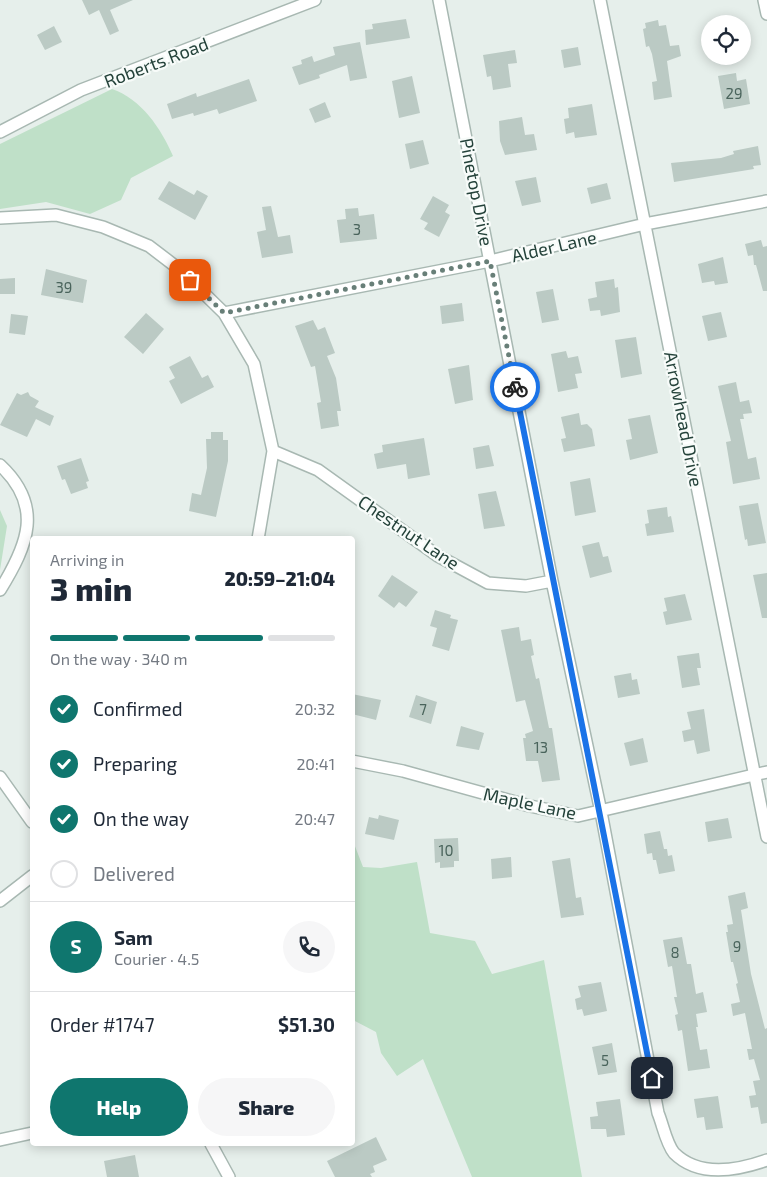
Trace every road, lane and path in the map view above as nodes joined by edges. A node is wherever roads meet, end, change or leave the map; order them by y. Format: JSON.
{"nodes":[{"id":1,"x":315,"y":0,"type":"edge"},
{"id":2,"x":439,"y":0,"type":"edge"},
{"id":3,"x":600,"y":0,"type":"edge"},
{"id":4,"x":764,"y":0,"type":"edge"},
{"id":5,"x":767,"y":14,"type":"edge"},
{"id":6,"x":0,"y":132,"type":"edge"},
{"id":7,"x":767,"y":201,"type":"edge"},
{"id":8,"x":0,"y":218,"type":"edge"},
{"id":9,"x":645,"y":224,"type":"junction"},
{"id":10,"x":490,"y":261,"type":"junction"},
{"id":11,"x":224,"y":313,"type":"junction"},
{"id":12,"x":273,"y":451,"type":"junction"},
{"id":13,"x":0,"y":465,"type":"edge"},
{"id":14,"x":259,"y":536,"type":"edge"},
{"id":15,"x":552,"y":581,"type":"junction"},
{"id":16,"x":0,"y":590,"type":"edge"},
{"id":17,"x":355,"y":762,"type":"edge"},
{"id":18,"x":767,"y":772,"type":"edge"},
{"id":19,"x":754,"y":774,"type":"junction"},
{"id":20,"x":0,"y":777,"type":"edge"},
{"id":21,"x":601,"y":812,"type":"junction"},
{"id":22,"x":30,"y":819,"type":"edge"},
{"id":23,"x":767,"y":837,"type":"edge"},
{"id":24,"x":30,"y":878,"type":"edge"},
{"id":25,"x":0,"y":901,"type":"edge"},
{"id":26,"x":30,"y":1133,"type":"edge"},
{"id":27,"x":0,"y":1140,"type":"edge"},
{"id":28,"x":212,"y":1146,"type":"edge"},
{"id":29,"x":767,"y":1160,"type":"edge"},
{"id":30,"x":229,"y":1177,"type":"edge"}],
"edges":[{"from":1,"to":6,"type":"street","name":"Roberts Road"},
{"from":2,"to":10,"type":"street","name":"Pinetop Drive"},
{"from":3,"to":9,"type":"street","name":"Arrowhead Drive"},
{"from":4,"to":5,"type":"street"},
{"from":7,"to":9,"type":"street","name":"Alder Lane"},
{"from":8,"to":11,"type":"street"},
{"from":9,"to":10,"type":"street","name":"Alder Lane"},
{"from":9,"to":19,"type":"street","name":"Arrowhead Drive"},
{"from":10,"to":11,"type":"street","name":"Alder Lane"},
{"from":10,"to":15,"type":"street","name":"Pinetop Drive"},
{"from":11,"to":12,"type":"street"},
{"from":12,"to":14,"type":"street"},
{"from":12,"to":15,"type":"street","name":"Chestnut Lane"},
{"from":13,"to":16,"type":"street"},
{"from":15,"to":21,"type":"street","name":"Pinetop Drive"},
{"from":17,"to":21,"type":"street","name":"Maple Lane"},
{"from":18,"to":19,"type":"street","name":"Maple Lane"},
{"from":19,"to":21,"type":"street","name":"Maple Lane"},
{"from":19,"to":23,"type":"street","name":"Arrowhead Drive"},
{"from":20,"to":22,"type":"street"},
{"from":21,"to":29,"type":"street","name":"Pinetop Drive"},
{"from":24,"to":25,"type":"street"},
{"from":26,"to":27,"type":"street"},
{"from":28,"to":30,"type":"street"}]}
